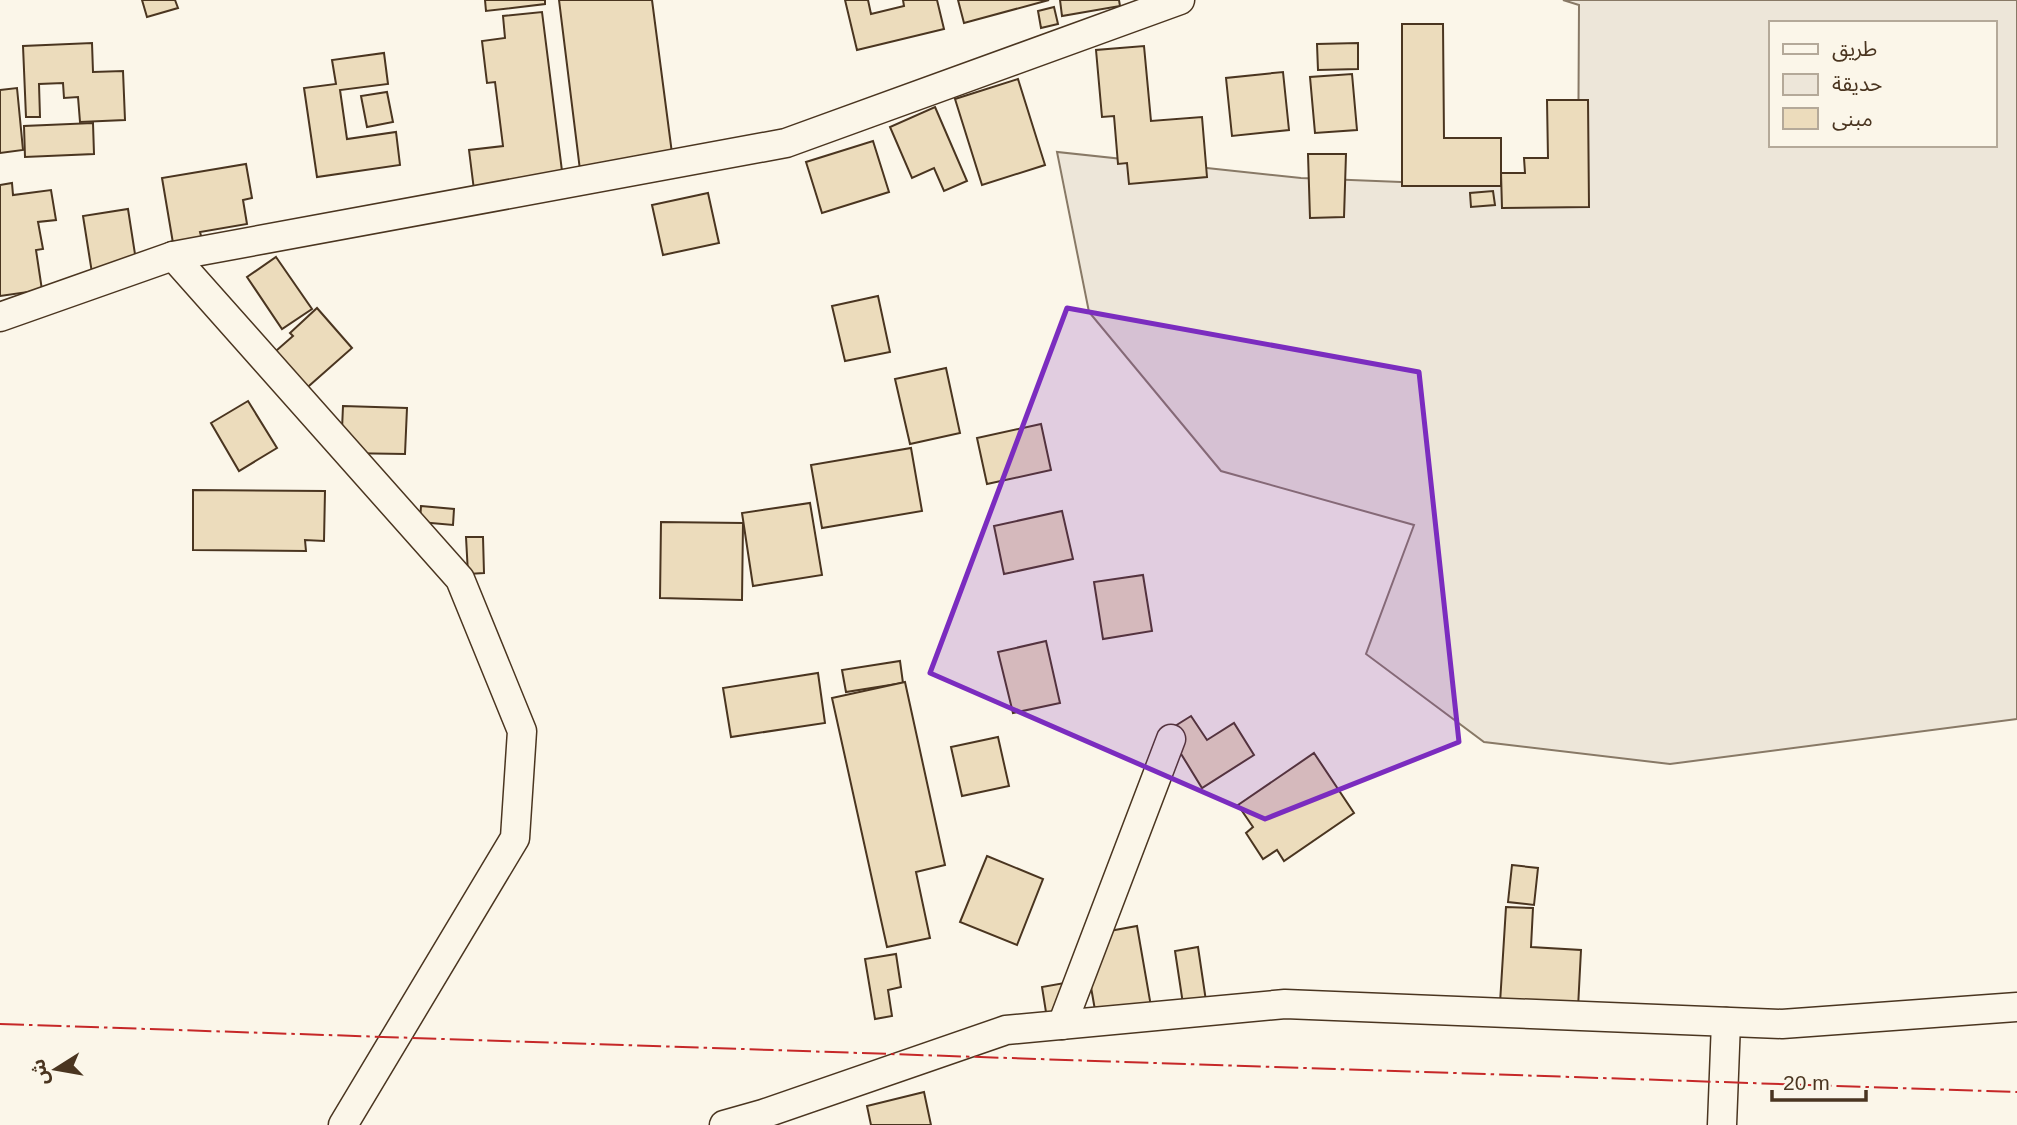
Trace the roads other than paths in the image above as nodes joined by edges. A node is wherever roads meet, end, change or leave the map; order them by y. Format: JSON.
{"nodes":[{"id":1,"x":1180,"y":0,"type":"edge"},
{"id":2,"x":173,"y":256,"type":"junction"},
{"id":3,"x":0,"y":317,"type":"edge"},
{"id":4,"x":1171,"y":739,"type":"dead end"},
{"id":5,"x":2017,"y":1007,"type":"edge"},
{"id":6,"x":1726,"y":1022,"type":"junction"},
{"id":7,"x":1062,"y":1025,"type":"junction"},
{"id":8,"x":343,"y":1125,"type":"edge"},
{"id":9,"x":724,"y":1125,"type":"edge"},
{"id":10,"x":1722,"y":1125,"type":"edge"}],
"edges":[{"from":1,"to":2,"type":"street"},
{"from":2,"to":3,"type":"street"},
{"from":2,"to":8,"type":"street"},
{"from":4,"to":7,"type":"street"},
{"from":5,"to":6,"type":"street"},
{"from":6,"to":7,"type":"street"},
{"from":6,"to":10,"type":"street"},
{"from":7,"to":9,"type":"street"}]}
